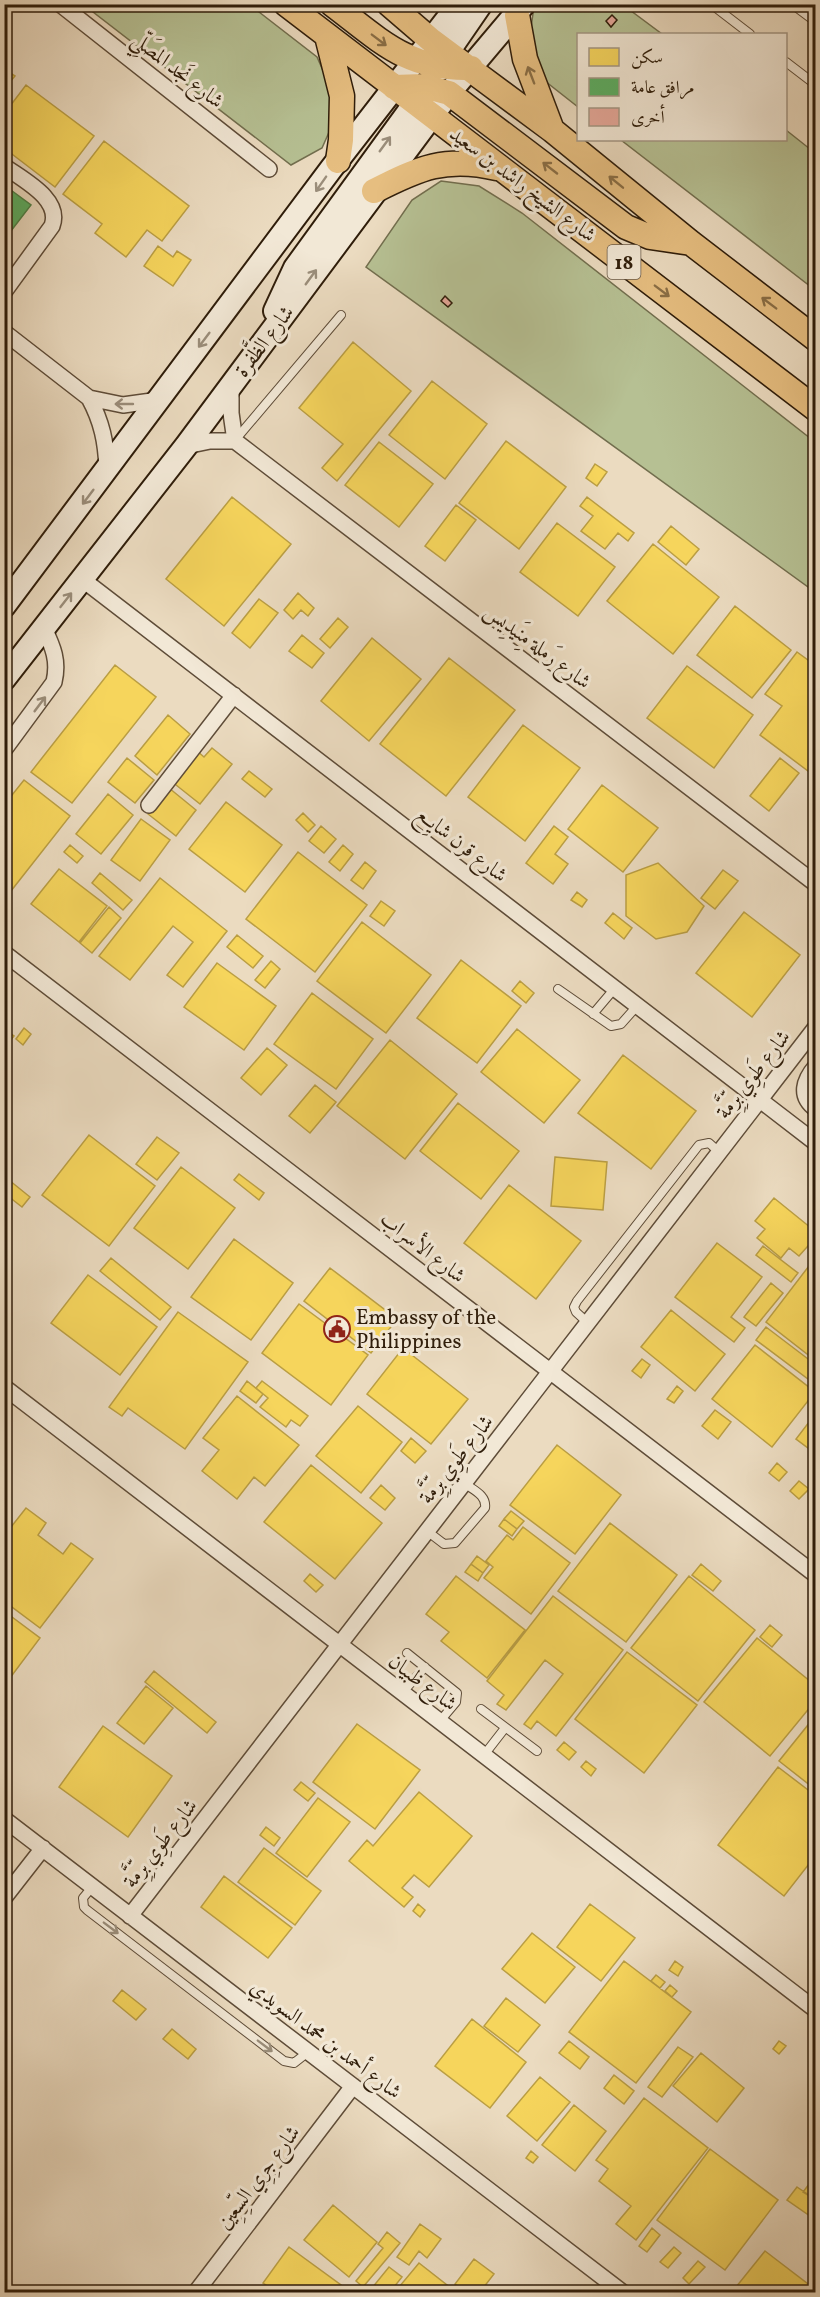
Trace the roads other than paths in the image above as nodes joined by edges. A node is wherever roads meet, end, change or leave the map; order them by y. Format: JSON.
{"nodes":[{"id":1,"x":60,"y":4,"type":"edge"},
{"id":2,"x":286,"y":4,"type":"edge"},
{"id":3,"x":332,"y":4,"type":"edge"},
{"id":4,"x":389,"y":4,"type":"edge"},
{"id":5,"x":459,"y":4,"type":"edge"},
{"id":6,"x":481,"y":4,"type":"edge"},
{"id":7,"x":711,"y":4,"type":"edge"},
{"id":8,"x":792,"y":4,"type":"edge"},
{"id":9,"x":520,"y":10,"type":"edge"},
{"id":10,"x":816,"y":22,"type":"edge"},
{"id":11,"x":749,"y":33,"type":"edge"},
{"id":12,"x":327,"y":36,"type":"junction"},
{"id":13,"x":787,"y":63,"type":"edge"},
{"id":14,"x":471,"y":68,"type":"junction"},
{"id":15,"x":432,"y":77,"type":"junction"},
{"id":16,"x":816,"y":85,"type":"edge"},
{"id":17,"x":394,"y":87,"type":"junction"},
{"id":18,"x":552,"y":130,"type":"junction"},
{"id":19,"x":338,"y":161,"type":"junction"},
{"id":20,"x":4,"y":166,"type":"edge"},
{"id":21,"x":269,"y":170,"type":"dead end"},
{"id":22,"x":504,"y":170,"type":"junction"},
{"id":23,"x":374,"y":192,"type":"junction"},
{"id":24,"x":691,"y":243,"type":"junction"},
{"id":25,"x":4,"y":292,"type":"edge"},
{"id":26,"x":341,"y":315,"type":"dead end"},
{"id":27,"x":4,"y":332,"type":"edge"},
{"id":28,"x":268,"y":336,"type":"junction"},
{"id":29,"x":816,"y":339,"type":"edge"},
{"id":30,"x":231,"y":385,"type":"junction"},
{"id":31,"x":89,"y":398,"type":"junction"},
{"id":32,"x":159,"y":400,"type":"junction"},
{"id":33,"x":816,"y":409,"type":"edge"},
{"id":34,"x":235,"y":441,"type":"junction"},
{"id":35,"x":186,"y":446,"type":"junction"},
{"id":36,"x":107,"y":471,"type":"junction"},
{"id":37,"x":82,"y":579,"type":"junction"},
{"id":38,"x":4,"y":606,"type":"edge"},
{"id":39,"x":44,"y":628,"type":"junction"},
{"id":40,"x":4,"y":679,"type":"edge"},
{"id":41,"x":234,"y":695,"type":"junction"},
{"id":42,"x":4,"y":750,"type":"edge"},
{"id":43,"x":149,"y":805,"type":"dead end"},
{"id":44,"x":816,"y":884,"type":"edge"},
{"id":45,"x":4,"y":953,"type":"edge"},
{"id":46,"x":615,"y":988,"type":"junction"},
{"id":47,"x":558,"y":989,"type":"dead end"},
{"id":48,"x":637,"y":1006,"type":"junction"},
{"id":49,"x":593,"y":1014,"type":"junction"},
{"id":50,"x":816,"y":1027,"type":"edge"},
{"id":51,"x":816,"y":1066,"type":"edge"},
{"id":52,"x":760,"y":1100,"type":"junction"},
{"id":53,"x":816,"y":1109,"type":"edge"},
{"id":54,"x":816,"y":1143,"type":"edge"},
{"id":55,"x":719,"y":1152,"type":"junction"},
{"id":56,"x":588,"y":1323,"type":"junction"},
{"id":57,"x":550,"y":1371,"type":"junction"},
{"id":58,"x":4,"y":1387,"type":"edge"},
{"id":59,"x":464,"y":1483,"type":"junction"},
{"id":60,"x":427,"y":1531,"type":"junction"},
{"id":61,"x":816,"y":1575,"type":"edge"},
{"id":62,"x":340,"y":1644,"type":"junction"},
{"id":63,"x":407,"y":1653,"type":"dead end"},
{"id":64,"x":425,"y":1667,"type":"junction"},
{"id":65,"x":402,"y":1693,"type":"junction"},
{"id":66,"x":481,"y":1709,"type":"dead end"},
{"id":67,"x":440,"y":1722,"type":"junction"},
{"id":68,"x":505,"y":1728,"type":"junction"},
{"id":69,"x":537,"y":1751,"type":"dead end"},
{"id":70,"x":484,"y":1755,"type":"junction"},
{"id":71,"x":4,"y":1819,"type":"edge"},
{"id":72,"x":43,"y":1848,"type":"junction"},
{"id":73,"x":93,"y":1887,"type":"junction"},
{"id":74,"x":4,"y":1898,"type":"edge"},
{"id":75,"x":130,"y":1916,"type":"junction"},
{"id":76,"x":816,"y":2010,"type":"edge"},
{"id":77,"x":308,"y":2052,"type":"junction"},
{"id":78,"x":353,"y":2086,"type":"junction"},
{"id":79,"x":196,"y":2292,"type":"edge"},
{"id":80,"x":622,"y":2292,"type":"edge"}],
"edges":[{"from":1,"to":21,"type":"street","name":"شارع نَجد المصَلِّي"},
{"from":2,"to":12,"type":"main road","name":"شارع الشيخ راشد بن سعيد","number":"18"},
{"from":3,"to":15,"type":"main road","one_way":true},
{"from":4,"to":15,"type":"main road","name":"شارع الشيخ راشد بن سعيد","number":"18"},
{"from":5,"to":15,"type":"main road","name":"شارع الظَّفرة"},
{"from":6,"to":15,"type":"main road"},
{"from":7,"to":11,"type":"lane"},
{"from":8,"to":10,"type":"lane"},
{"from":9,"to":14,"type":"main road","name":"شارع الظَّفرة"},
{"from":18,"to":9,"type":"main road","one_way":true},
{"from":12,"to":17,"type":"main road","name":"شارع الشيخ راشد بن سعيد","number":"18"},
{"from":12,"to":19,"type":"main road"},
{"from":13,"to":16,"type":"lane"},
{"from":14,"to":15,"type":"main road","name":"شارع الشيخ راشد بن سعيد","number":"18"},
{"from":14,"to":15,"type":"main road","name":"شارع الظَّفرة"},
{"from":14,"to":18,"type":"main road","name":"شارع الشيخ راشد بن سعيد","number":"18"},
{"from":15,"to":17,"type":"main road","name":"شارع الشيخ راشد بن سعيد","number":"18"},
{"from":15,"to":17,"type":"main road","name":"شارع الظَّفرة"},
{"from":15,"to":22,"type":"main road","name":"شارع الشيخ راشد بن سعيد","number":"18"},
{"from":15,"to":23,"type":"main road","name":"شارع الظَّفرة"},
{"from":24,"to":15,"type":"main road","one_way":true},
{"from":28,"to":15,"type":"main road","one_way":true},
{"from":17,"to":19,"type":"main road","name":"شارع الظَّفرة"},
{"from":24,"to":18,"type":"main road","name":"شارع الشيخ راشد بن سعيد","number":"18","one_way":true},
{"from":19,"to":32,"type":"main road","name":"شارع الظَّفرة","one_way":true},
{"from":20,"to":25,"type":"street"},
{"from":22,"to":23,"type":"main road"},
{"from":22,"to":33,"type":"main road","name":"شارع الشيخ راشد بن سعيد","number":"18","one_way":true},
{"from":28,"to":23,"type":"main road","name":"شارع الظَّفرة","one_way":true},
{"from":29,"to":24,"type":"main road","name":"شارع الشيخ راشد بن سعيد","number":"18","one_way":true},
{"from":26,"to":34,"type":"lane"},
{"from":27,"to":31,"type":"street"},
{"from":28,"to":30,"type":"main road","name":"شارع الظَّفرة"},
{"from":30,"to":34,"type":"street"},
{"from":30,"to":35,"type":"main road","name":"شارع الظَّفرة"},
{"from":32,"to":31,"type":"street","one_way":true},
{"from":31,"to":36,"type":"street"},
{"from":32,"to":36,"type":"main road","name":"شارع الظَّفرة"},
{"from":34,"to":35,"type":"street"},
{"from":34,"to":44,"type":"street","name":"شارع رَملة مِنَيدِيس"},
{"from":35,"to":37,"type":"main road","name":"شارع الظَّفرة"},
{"from":36,"to":38,"type":"main road","name":"شارع الظَّفرة","one_way":true},
{"from":39,"to":37,"type":"main road","name":"شارع الظَّفرة","one_way":true},
{"from":37,"to":41,"type":"street","name":"شارع قرن شايِع"},
{"from":39,"to":40,"type":"main road","name":"شارع الظَّفرة"},
{"from":42,"to":39,"type":"street","one_way":true},
{"from":41,"to":43,"type":"street"},
{"from":41,"to":46,"type":"street","name":"شارع قرن شايِع"},
{"from":45,"to":57,"type":"street","name":"شارع الأسراب"},
{"from":46,"to":48,"type":"street","name":"شارع قرن شايِع"},
{"from":46,"to":49,"type":"lane"},
{"from":47,"to":49,"type":"lane"},
{"from":48,"to":49,"type":"lane"},
{"from":48,"to":52,"type":"street","name":"شارع قرن شايِع"},
{"from":50,"to":52,"type":"street","name":"شارع طَوِي بِرِّمَّة"},
{"from":51,"to":53,"type":"street"},
{"from":52,"to":54,"type":"street","name":"شارع قرن شايِع"},
{"from":52,"to":55,"type":"street","name":"شارع طَوِي بِرِّمَّة"},
{"from":55,"to":56,"type":"street","name":"شارع طَوِي بِرِّمَّة"},
{"from":55,"to":56,"type":"lane"},
{"from":56,"to":57,"type":"street","name":"شارع طَوِي بِرِّمَّة"},
{"from":57,"to":59,"type":"street","name":"شارع طَوِي بِرِّمَّة"},
{"from":57,"to":61,"type":"street","name":"شارع الأسراب"},
{"from":58,"to":62,"type":"street","name":"شارع ظبيان"},
{"from":59,"to":60,"type":"street","name":"شارع طَوِي بِرِّمَّة"},
{"from":59,"to":60,"type":"lane"},
{"from":60,"to":62,"type":"street","name":"شارع طَوِي بِرِّمَّة"},
{"from":62,"to":65,"type":"street","name":"شارع ظبيان"},
{"from":62,"to":75,"type":"street","name":"شارع طَوِي بِرِّمَّة"},
{"from":63,"to":64,"type":"lane"},
{"from":64,"to":65,"type":"lane"},
{"from":64,"to":67,"type":"lane"},
{"from":65,"to":67,"type":"street","name":"شارع ظبيان"},
{"from":66,"to":68,"type":"lane"},
{"from":67,"to":70,"type":"street","name":"شارع ظبيان"},
{"from":68,"to":69,"type":"lane"},
{"from":68,"to":70,"type":"lane"},
{"from":70,"to":76,"type":"street","name":"شارع ظبيان"},
{"from":71,"to":72,"type":"street","name":"شارع أحمد بن محمد السويدي"},
{"from":72,"to":73,"type":"street","name":"شارع أحمد بن محمد السويدي"},
{"from":72,"to":74,"type":"street"},
{"from":73,"to":75,"type":"street","name":"شارع أحمد بن محمد السويدي"},
{"from":73,"to":77,"type":"lane","one_way":true},
{"from":75,"to":77,"type":"street","name":"شارع أحمد بن محمد السويدي"},
{"from":77,"to":78,"type":"street","name":"شارع أحمد بن محمد السويدي"},
{"from":78,"to":79,"type":"street","name":"شارع جِرِي السِّعِين"},
{"from":78,"to":80,"type":"street","name":"شارع أحمد بن محمد السويدي"}]}
